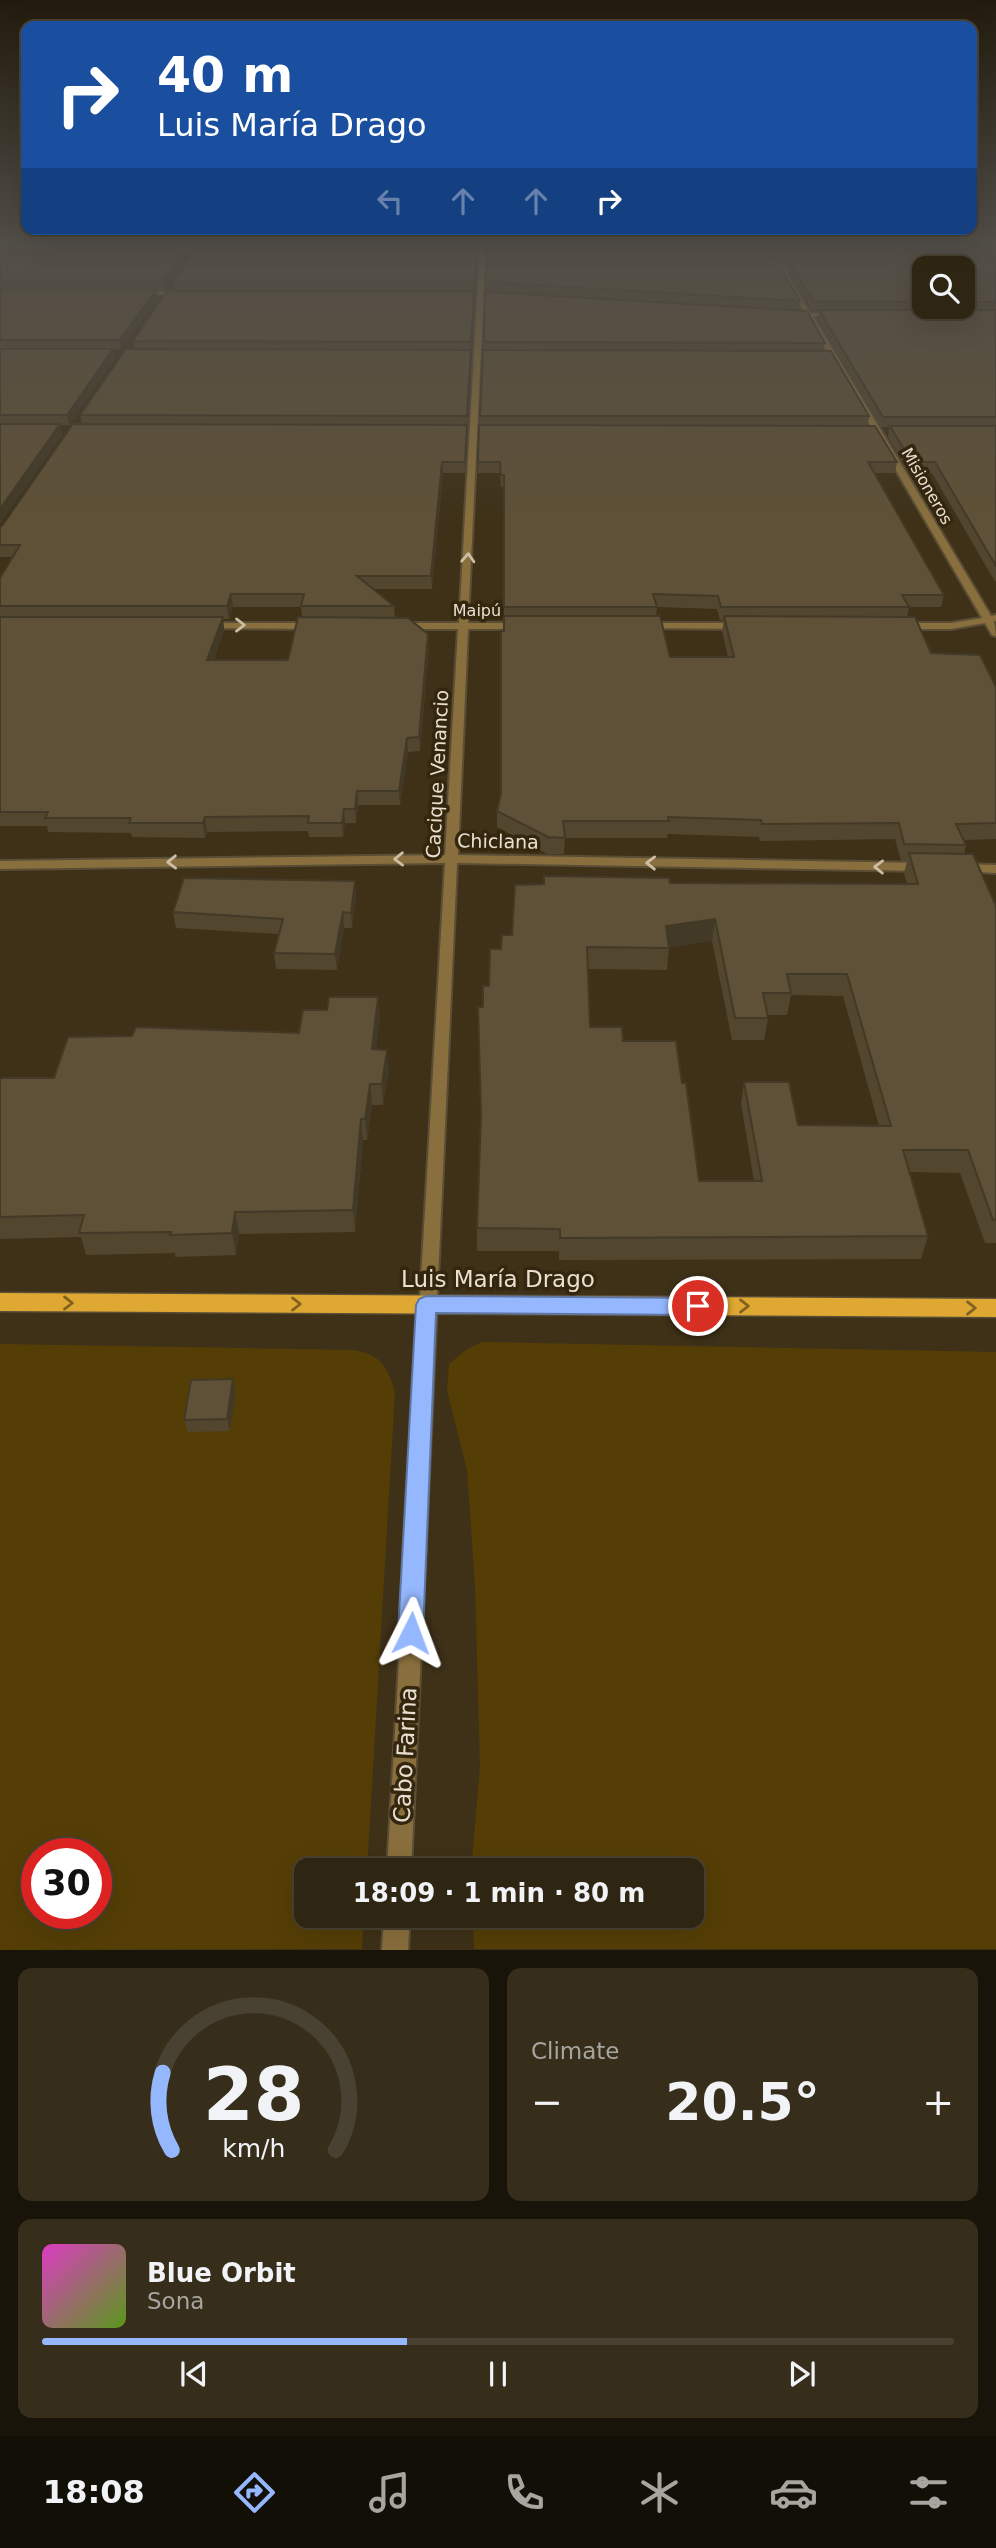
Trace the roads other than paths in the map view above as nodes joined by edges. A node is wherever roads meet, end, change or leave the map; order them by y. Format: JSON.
{"nodes":[{"id":1,"x":479,"y":337,"type":"edge"},
{"id":2,"x":822,"y":337,"type":"edge"},
{"id":3,"x":464,"y":355,"type":"edge"},
{"id":4,"x":478,"y":355,"type":"junction"},
{"id":5,"x":492,"y":355,"type":"edge"},
{"id":6,"x":820,"y":356,"type":"edge"},
{"id":7,"x":833,"y":356,"type":"junction"},
{"id":8,"x":460,"y":431,"type":"edge"},
{"id":9,"x":474,"y":431,"type":"junction"},
{"id":10,"x":488,"y":431,"type":"edge"},
{"id":11,"x":864,"y":431,"type":"edge"},
{"id":12,"x":878,"y":431,"type":"junction"},
{"id":13,"x":891,"y":431,"type":"edge"},
{"id":14,"x":992,"y":619,"type":"edge"},
{"id":15,"x":191,"y":625,"type":"edge"},
{"id":16,"x":328,"y":626,"type":"edge"},
{"id":17,"x":382,"y":626,"type":"edge"},
{"id":18,"x":464,"y":626,"type":"junction"},
{"id":19,"x":534,"y":626,"type":"edge"},
{"id":20,"x":631,"y":626,"type":"edge"},
{"id":21,"x":756,"y":626,"type":"edge"},
{"id":22,"x":895,"y":626,"type":"edge"},
{"id":23,"x":996,"y":634,"type":"edge"},
{"id":24,"x":451,"y":859,"type":"junction"},
{"id":25,"x":0,"y":865,"type":"edge"},
{"id":26,"x":996,"y":869,"type":"edge"},
{"id":27,"x":0,"y":1302,"type":"edge"},
{"id":28,"x":426,"y":1305,"type":"junction"},
{"id":29,"x":996,"y":1308,"type":"edge"},
{"id":30,"x":400,"y":1858,"type":"edge"},
{"id":31,"x":396,"y":1928,"type":"edge"},
{"id":32,"x":395,"y":1950,"type":"edge"}],
"edges":[{"from":1,"to":4,"type":"street","name":"Cacique Venancio"},
{"from":2,"to":7,"type":"street","name":"Misioneros"},
{"from":3,"to":4,"type":"street"},
{"from":4,"to":5,"type":"street"},
{"from":4,"to":9,"type":"street","name":"Cacique Venancio"},
{"from":6,"to":7,"type":"street"},
{"from":7,"to":12,"type":"street","name":"Misioneros"},
{"from":8,"to":9,"type":"street"},
{"from":9,"to":10,"type":"street"},
{"from":18,"to":9,"type":"street","name":"Cacique Venancio","one_way":true},
{"from":11,"to":12,"type":"street"},
{"from":12,"to":13,"type":"street"},
{"from":12,"to":14,"type":"street","name":"Misioneros"},
{"from":14,"to":22,"type":"street"},
{"from":14,"to":23,"type":"street","name":"Misioneros"},
{"from":15,"to":16,"type":"street","one_way":true},
{"from":17,"to":18,"type":"street","name":"Maipú"},
{"from":18,"to":19,"type":"street","name":"Maipú"},
{"from":18,"to":24,"type":"street","name":"Cacique Venancio"},
{"from":20,"to":21,"type":"street"},
{"from":24,"to":25,"type":"street","name":"Chiclana","one_way":true},
{"from":26,"to":24,"type":"street","name":"Chiclana","one_way":true},
{"from":24,"to":28,"type":"street","name":"Cacique Venancio"},
{"from":27,"to":28,"type":"main road","name":"Luis María Drago","one_way":true},
{"from":28,"to":29,"type":"main road","name":"Luis María Drago","one_way":true},
{"from":28,"to":30,"type":"street","name":"Cabo Farina"},
{"from":31,"to":32,"type":"street"}]}
